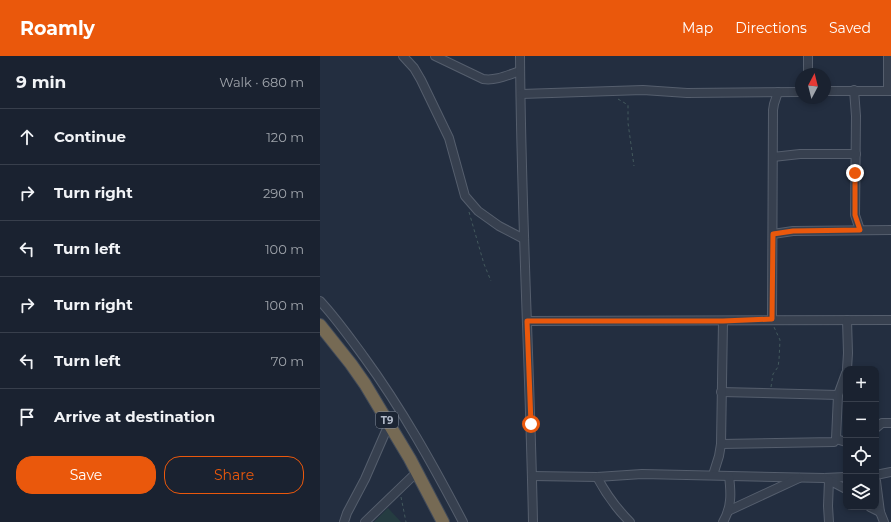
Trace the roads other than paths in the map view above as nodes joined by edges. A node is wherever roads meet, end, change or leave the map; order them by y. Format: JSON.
{"nodes":[{"id":1,"x":403,"y":56,"type":"edge"},
{"id":2,"x":435,"y":56,"type":"edge"},
{"id":3,"x":808,"y":56,"type":"edge"},
{"id":4,"x":888,"y":56,"type":"edge"},
{"id":5,"x":521,"y":57,"type":"edge"},
{"id":6,"x":808,"y":68,"type":"edge"},
{"id":7,"x":520,"y":71,"type":"junction"},
{"id":8,"x":854,"y":90,"type":"junction"},
{"id":9,"x":831,"y":91,"type":"edge"},
{"id":10,"x":889,"y":91,"type":"edge"},
{"id":11,"x":764,"y":92,"type":"junction"},
{"id":12,"x":778,"y":92,"type":"junction"},
{"id":13,"x":795,"y":92,"type":"edge"},
{"id":14,"x":521,"y":94,"type":"junction"},
{"id":15,"x":774,"y":104,"type":"junction"},
{"id":16,"x":856,"y":154,"type":"junction"},
{"id":17,"x":772,"y":157,"type":"junction"},
{"id":18,"x":860,"y":230,"type":"junction"},
{"id":19,"x":891,"y":230,"type":"edge"},
{"id":20,"x":773,"y":234,"type":"junction"},
{"id":21,"x":524,"y":239,"type":"junction"},
{"id":22,"x":320,"y":301,"type":"edge"},
{"id":23,"x":771,"y":319,"type":"junction"},
{"id":24,"x":847,"y":320,"type":"junction"},
{"id":25,"x":891,"y":320,"type":"edge"},
{"id":26,"x":527,"y":321,"type":"junction"},
{"id":27,"x":723,"y":321,"type":"junction"},
{"id":28,"x":320,"y":325,"type":"edge"},
{"id":29,"x":847,"y":366,"type":"edge"},
{"id":30,"x":843,"y":381,"type":"edge"},
{"id":31,"x":721,"y":392,"type":"junction"},
{"id":32,"x":838,"y":395,"type":"junction"},
{"id":33,"x":891,"y":423,"type":"edge"},
{"id":34,"x":389,"y":424,"type":"junction"},
{"id":35,"x":879,"y":426,"type":"edge"},
{"id":36,"x":840,"y":440,"type":"edge"},
{"id":37,"x":721,"y":444,"type":"junction"},
{"id":38,"x":417,"y":472,"type":"junction"},
{"id":39,"x":891,"y":472,"type":"edge"},
{"id":40,"x":879,"y":474,"type":"edge"},
{"id":41,"x":532,"y":476,"type":"junction"},
{"id":42,"x":713,"y":476,"type":"junction"},
{"id":43,"x":729,"y":476,"type":"junction"},
{"id":44,"x":597,"y":477,"type":"junction"},
{"id":45,"x":801,"y":477,"type":"junction"},
{"id":46,"x":843,"y":477,"type":"edge"},
{"id":47,"x":826,"y":479,"type":"junction"},
{"id":48,"x":843,"y":488,"type":"edge"},
{"id":49,"x":879,"y":504,"type":"edge"},
{"id":50,"x":876,"y":510,"type":"edge"},
{"id":51,"x":728,"y":511,"type":"junction"},
{"id":52,"x":880,"y":512,"type":"junction"},
{"id":53,"x":344,"y":522,"type":"edge"},
{"id":54,"x":365,"y":522,"type":"edge"},
{"id":55,"x":443,"y":522,"type":"edge"},
{"id":56,"x":463,"y":522,"type":"edge"},
{"id":57,"x":533,"y":522,"type":"edge"},
{"id":58,"x":630,"y":522,"type":"edge"},
{"id":59,"x":723,"y":522,"type":"edge"},
{"id":60,"x":829,"y":522,"type":"edge"},
{"id":61,"x":884,"y":522,"type":"edge"}],
"edges":[{"from":1,"to":21,"type":"street"},
{"from":2,"to":7,"type":"street"},
{"from":3,"to":6,"type":"street"},
{"from":4,"to":10,"type":"street"},
{"from":5,"to":7,"type":"street"},
{"from":7,"to":14,"type":"street"},
{"from":8,"to":9,"type":"street"},
{"from":8,"to":10,"type":"street"},
{"from":8,"to":16,"type":"street"},
{"from":11,"to":12,"type":"street"},
{"from":11,"to":14,"type":"street"},
{"from":11,"to":15,"type":"street"},
{"from":12,"to":13,"type":"street"},
{"from":12,"to":15,"type":"street"},
{"from":14,"to":21,"type":"street"},
{"from":15,"to":17,"type":"street"},
{"from":16,"to":17,"type":"street"},
{"from":16,"to":18,"type":"street"},
{"from":17,"to":20,"type":"street"},
{"from":18,"to":19,"type":"street"},
{"from":18,"to":20,"type":"street"},
{"from":20,"to":23,"type":"street"},
{"from":21,"to":26,"type":"street"},
{"from":22,"to":56,"type":"street"},
{"from":23,"to":24,"type":"street"},
{"from":23,"to":27,"type":"street"},
{"from":24,"to":25,"type":"street"},
{"from":24,"to":29,"type":"street"},
{"from":26,"to":27,"type":"street"},
{"from":26,"to":41,"type":"street"},
{"from":27,"to":31,"type":"street"},
{"from":28,"to":34,"type":"highway","number":"T9"},
{"from":30,"to":32,"type":"street"},
{"from":31,"to":32,"type":"street"},
{"from":31,"to":37,"type":"street"},
{"from":32,"to":36,"type":"street"},
{"from":33,"to":35,"type":"street"},
{"from":34,"to":38,"type":"highway","number":"T9"},
{"from":34,"to":53,"type":"street"},
{"from":36,"to":37,"type":"street"},
{"from":37,"to":42,"type":"street"},
{"from":38,"to":54,"type":"street"},
{"from":38,"to":55,"type":"highway","number":"T9"},
{"from":39,"to":40,"type":"street"},
{"from":41,"to":44,"type":"street"},
{"from":41,"to":57,"type":"street"},
{"from":42,"to":43,"type":"street"},
{"from":42,"to":44,"type":"street"},
{"from":43,"to":45,"type":"street"},
{"from":43,"to":51,"type":"street"},
{"from":44,"to":58,"type":"street"},
{"from":45,"to":47,"type":"street"},
{"from":45,"to":51,"type":"street"},
{"from":46,"to":47,"type":"street"},
{"from":47,"to":48,"type":"street"},
{"from":47,"to":60,"type":"street"},
{"from":49,"to":52,"type":"street"},
{"from":50,"to":52,"type":"street"},
{"from":51,"to":59,"type":"street"},
{"from":52,"to":61,"type":"street"}]}
